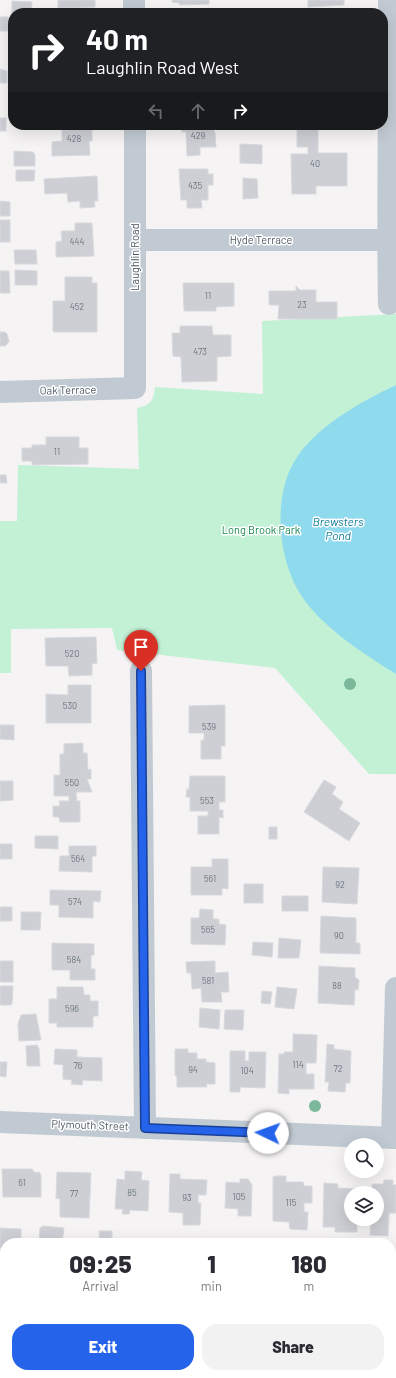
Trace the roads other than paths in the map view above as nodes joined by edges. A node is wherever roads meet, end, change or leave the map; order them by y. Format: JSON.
{"nodes":[{"id":1,"x":389,"y":0,"type":"edge"},
{"id":2,"x":393,"y":88,"type":"edge"},
{"id":3,"x":135,"y":130,"type":"edge"},
{"id":4,"x":135,"y":240,"type":"junction"},
{"id":5,"x":387,"y":240,"type":"junction"},
{"id":6,"x":389,"y":304,"type":"dead end"},
{"id":7,"x":135,"y":388,"type":"joint"},
{"id":8,"x":0,"y":392,"type":"edge"},
{"id":9,"x":141,"y":671,"type":"dead end"},
{"id":10,"x":396,"y":988,"type":"edge"},
{"id":11,"x":0,"y":1122,"type":"edge"},
{"id":12,"x":145,"y":1128,"type":"junction"},
{"id":13,"x":394,"y":1138,"type":"edge"}],
"edges":[{"from":1,"to":2,"type":"street"},
{"from":2,"to":5,"type":"street"},
{"from":3,"to":4,"type":"street","name":"Laughlin Road"},
{"from":4,"to":5,"type":"street","name":"Hyde Terrace"},
{"from":4,"to":7,"type":"street","name":"Laughlin Road"},
{"from":5,"to":6,"type":"street"},
{"from":7,"to":8,"type":"street","name":"Oak Terrace"},
{"from":9,"to":12,"type":"street"},
{"from":10,"to":13,"type":"street"},
{"from":11,"to":12,"type":"street","name":"Plymouth Street"},
{"from":12,"to":13,"type":"street","name":"Plymouth Street"}]}
